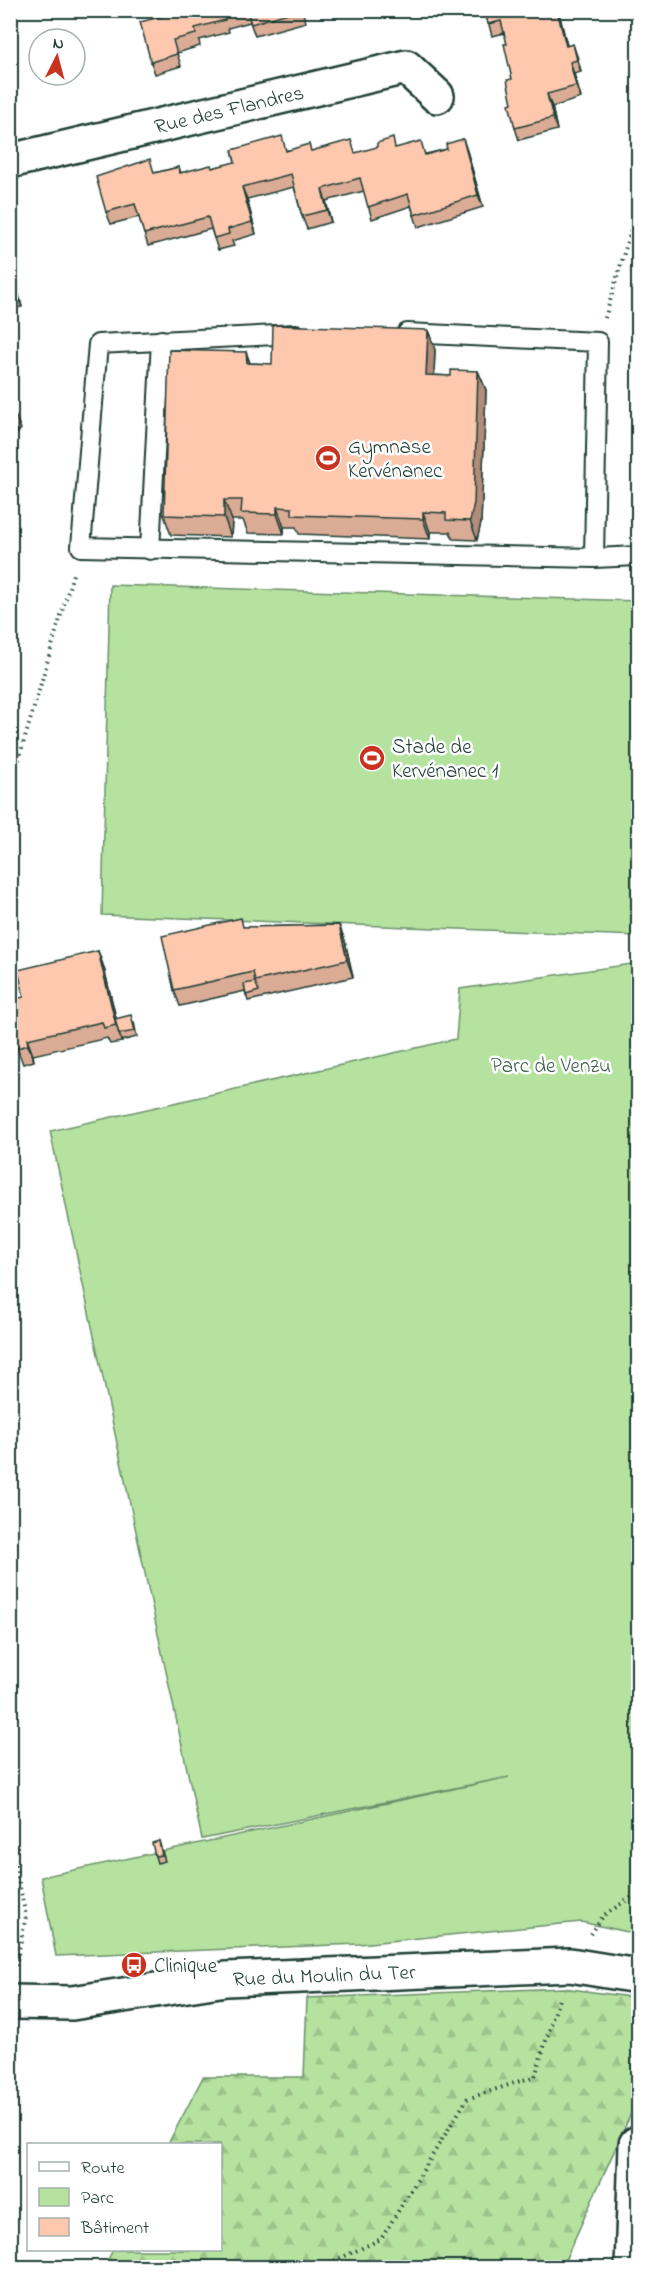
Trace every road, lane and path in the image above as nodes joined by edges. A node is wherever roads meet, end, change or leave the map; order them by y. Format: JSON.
{"nodes":[{"id":1,"x":437,"y":96,"type":"dead end"},
{"id":2,"x":10,"y":161,"type":"edge"},
{"id":3,"x":639,"y":206,"type":"edge"},
{"id":4,"x":392,"y":332,"type":"edge"},
{"id":5,"x":311,"y":333,"type":"edge"},
{"id":6,"x":161,"y":340,"type":"junction"},
{"id":7,"x":598,"y":342,"type":"junction"},
{"id":8,"x":81,"y":547,"type":"junction"},
{"id":9,"x":150,"y":550,"type":"junction"},
{"id":10,"x":639,"y":556,"type":"edge"},
{"id":11,"x":594,"y":558,"type":"junction"},
{"id":12,"x":10,"y":789,"type":"edge"},
{"id":13,"x":10,"y":1841,"type":"edge"},
{"id":14,"x":639,"y":1893,"type":"edge"},
{"id":15,"x":570,"y":1965,"type":"junction"},
{"id":16,"x":639,"y":1976,"type":"edge"},
{"id":17,"x":12,"y":1991,"type":"edge"},
{"id":18,"x":636,"y":2144,"type":"dead end"},
{"id":19,"x":326,"y":2268,"type":"edge"},
{"id":20,"x":632,"y":2268,"type":"edge"}],
"edges":[{"from":1,"to":2,"type":"street","name":"Rue des Flandres"},
{"from":3,"to":7,"type":"path"},
{"from":4,"to":7,"type":"lane"},
{"from":5,"to":6,"type":"lane"},
{"from":6,"to":8,"type":"lane"},
{"from":6,"to":9,"type":"lane"},
{"from":7,"to":11,"type":"lane"},
{"from":8,"to":9,"type":"lane"},
{"from":8,"to":12,"type":"path"},
{"from":9,"to":11,"type":"lane"},
{"from":10,"to":11,"type":"lane"},
{"from":13,"to":17,"type":"path"},
{"from":14,"to":15,"type":"path"},
{"from":15,"to":16,"type":"street","name":"Rue du Moulin du Ter"},
{"from":15,"to":17,"type":"street","name":"Rue du Moulin du Ter"},
{"from":15,"to":19,"type":"path"},
{"from":18,"to":20,"type":"street"}]}
